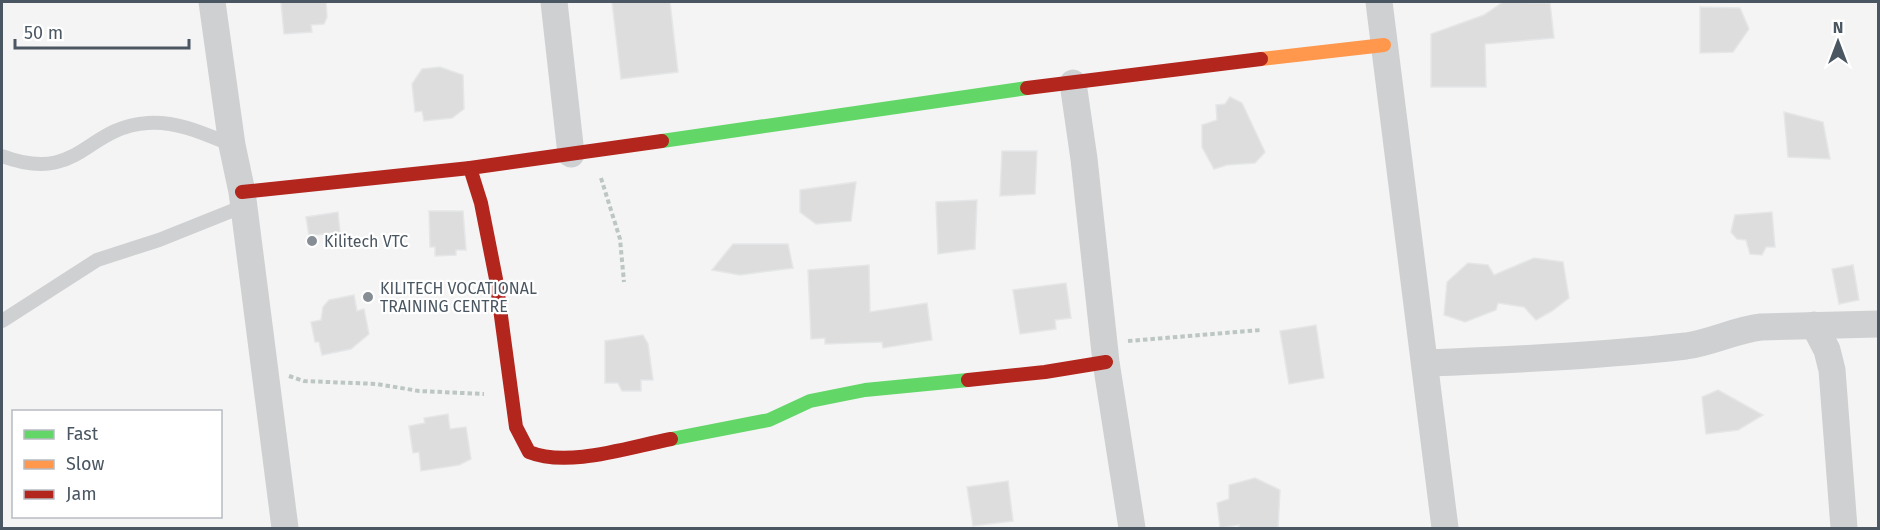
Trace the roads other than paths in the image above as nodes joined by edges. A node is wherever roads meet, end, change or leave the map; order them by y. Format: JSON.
{"nodes":[{"id":1,"x":212,"y":2,"type":"edge"},
{"id":2,"x":554,"y":2,"type":"edge"},
{"id":3,"x":1379,"y":2,"type":"edge"},
{"id":4,"x":1384,"y":45,"type":"junction"},
{"id":5,"x":1073,"y":83,"type":"junction"},
{"id":6,"x":232,"y":146,"type":"junction"},
{"id":7,"x":580,"y":152,"type":"junction"},
{"id":8,"x":2,"y":156,"type":"edge"},
{"id":9,"x":470,"y":168,"type":"junction"},
{"id":10,"x":243,"y":199,"type":"junction"},
{"id":11,"x":2,"y":321,"type":"edge"},
{"id":12,"x":1878,"y":324,"type":"edge"},
{"id":13,"x":1814,"y":325,"type":"junction"},
{"id":14,"x":1105,"y":352,"type":"junction"},
{"id":15,"x":1425,"y":363,"type":"junction"},
{"id":16,"x":285,"y":528,"type":"edge"},
{"id":17,"x":1132,"y":528,"type":"edge"},
{"id":18,"x":1445,"y":528,"type":"edge"},
{"id":19,"x":1844,"y":528,"type":"edge"}],
"edges":[{"from":1,"to":6,"type":"street"},
{"from":2,"to":7,"type":"street"},
{"from":3,"to":4,"type":"street"},
{"from":4,"to":5,"type":"street"},
{"from":4,"to":15,"type":"street"},
{"from":5,"to":7,"type":"street"},
{"from":5,"to":14,"type":"street"},
{"from":6,"to":8,"type":"lane"},
{"from":6,"to":10,"type":"street"},
{"from":7,"to":9,"type":"street"},
{"from":9,"to":10,"type":"street"},
{"from":9,"to":14,"type":"street"},
{"from":10,"to":11,"type":"lane"},
{"from":10,"to":16,"type":"street"},
{"from":12,"to":13,"type":"street"},
{"from":13,"to":15,"type":"street"},
{"from":13,"to":19,"type":"street"},
{"from":14,"to":17,"type":"street"},
{"from":15,"to":18,"type":"street"}]}
